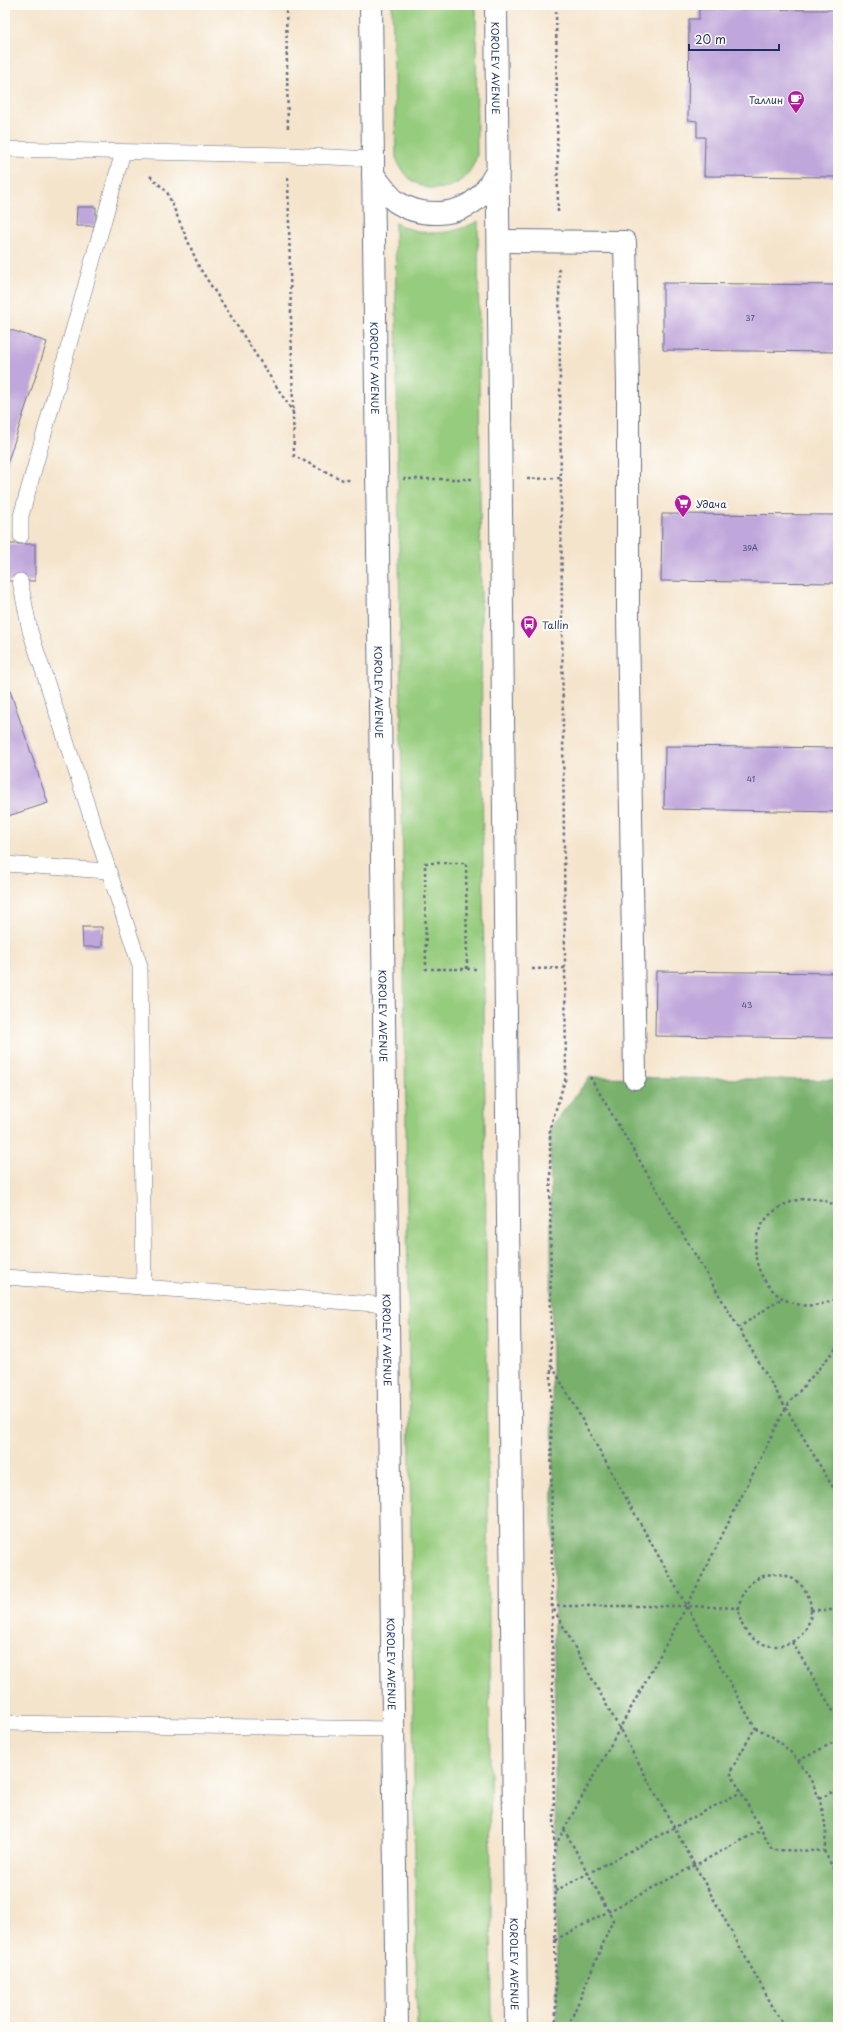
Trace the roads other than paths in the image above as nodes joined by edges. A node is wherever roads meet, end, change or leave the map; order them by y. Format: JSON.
{"nodes":[{"id":1,"x":371,"y":5,"type":"edge"},
{"id":2,"x":496,"y":5,"type":"edge"},
{"id":3,"x":5,"y":149,"type":"edge"},
{"id":4,"x":123,"y":152,"type":"junction"},
{"id":5,"x":373,"y":167,"type":"junction"},
{"id":6,"x":498,"y":170,"type":"junction"},
{"id":7,"x":499,"y":241,"type":"junction"},
{"id":8,"x":21,"y":536,"type":"dead end"},
{"id":9,"x":20,"y":581,"type":"dead end"},
{"id":10,"x":5,"y":864,"type":"edge"},
{"id":11,"x":108,"y":871,"type":"junction"},
{"id":12,"x":635,"y":1078,"type":"dead end"},
{"id":13,"x":5,"y":1277,"type":"edge"},
{"id":14,"x":144,"y":1288,"type":"junction"},
{"id":15,"x":388,"y":1305,"type":"junction"},
{"id":16,"x":5,"y":1723,"type":"edge"},
{"id":17,"x":394,"y":1729,"type":"junction"},
{"id":18,"x":397,"y":2027,"type":"edge"},
{"id":19,"x":516,"y":2027,"type":"edge"}],
"edges":[{"from":1,"to":5,"type":"main road","name":"KOROLEV AVENUE"},
{"from":2,"to":6,"type":"main road","name":"KOROLEV AVENUE"},
{"from":3,"to":4,"type":"lane"},
{"from":4,"to":5,"type":"lane"},
{"from":4,"to":8,"type":"lane"},
{"from":5,"to":6,"type":"main road"},
{"from":5,"to":15,"type":"main road","name":"KOROLEV AVENUE"},
{"from":6,"to":7,"type":"main road","name":"KOROLEV AVENUE"},
{"from":7,"to":12,"type":"main road"},
{"from":7,"to":19,"type":"main road","name":"KOROLEV AVENUE"},
{"from":9,"to":11,"type":"lane"},
{"from":10,"to":11,"type":"lane"},
{"from":11,"to":14,"type":"lane"},
{"from":13,"to":14,"type":"lane"},
{"from":14,"to":15,"type":"lane"},
{"from":15,"to":17,"type":"main road","name":"KOROLEV AVENUE"},
{"from":16,"to":17,"type":"lane"},
{"from":17,"to":18,"type":"main road","name":"KOROLEV AVENUE"}]}
